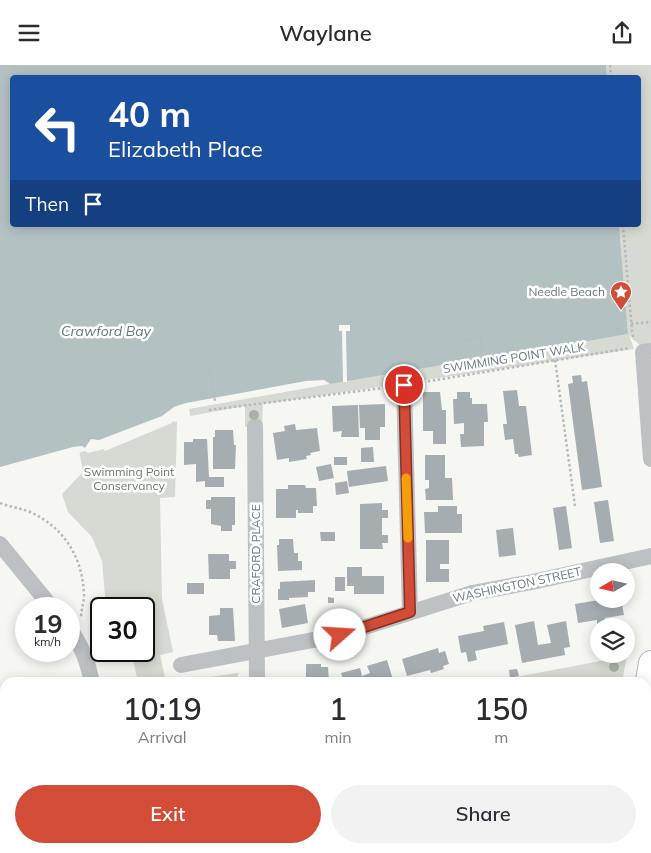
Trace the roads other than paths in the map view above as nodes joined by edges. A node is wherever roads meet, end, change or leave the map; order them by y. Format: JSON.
{"nodes":[{"id":1,"x":644,"y":349,"type":"edge"},
{"id":2,"x":404,"y":385,"type":"road end"},
{"id":3,"x":255,"y":426,"type":"dead end"},
{"id":4,"x":651,"y":459,"type":"edge"},
{"id":5,"x":0,"y":544,"type":"edge"},
{"id":6,"x":651,"y":556,"type":"edge"},
{"id":7,"x":43,"y":597,"type":"edge"},
{"id":8,"x":410,"y":612,"type":"junction"},
{"id":9,"x":80,"y":644,"type":"edge"},
{"id":10,"x":256,"y":652,"type":"junction"},
{"id":11,"x":651,"y":663,"type":"edge"},
{"id":12,"x":180,"y":665,"type":"dead end"},
{"id":13,"x":90,"y":677,"type":"edge"},
{"id":14,"x":257,"y":677,"type":"edge"},
{"id":15,"x":649,"y":677,"type":"edge"}],
"edges":[{"from":1,"to":4,"type":"street"},
{"from":2,"to":8,"type":"street"},
{"from":3,"to":10,"type":"street","name":"CRAFORD PLACE"},
{"from":5,"to":7,"type":"street"},
{"from":6,"to":8,"type":"street","name":"WASHINGTON STREET"},
{"from":8,"to":10,"type":"street","name":"WASHINGTON STREET"},
{"from":9,"to":13,"type":"street"},
{"from":10,"to":12,"type":"street","name":"WASHINGTON STREET"},
{"from":10,"to":14,"type":"street","name":"CRAFORD PLACE"},
{"from":11,"to":15,"type":"main road"}]}
